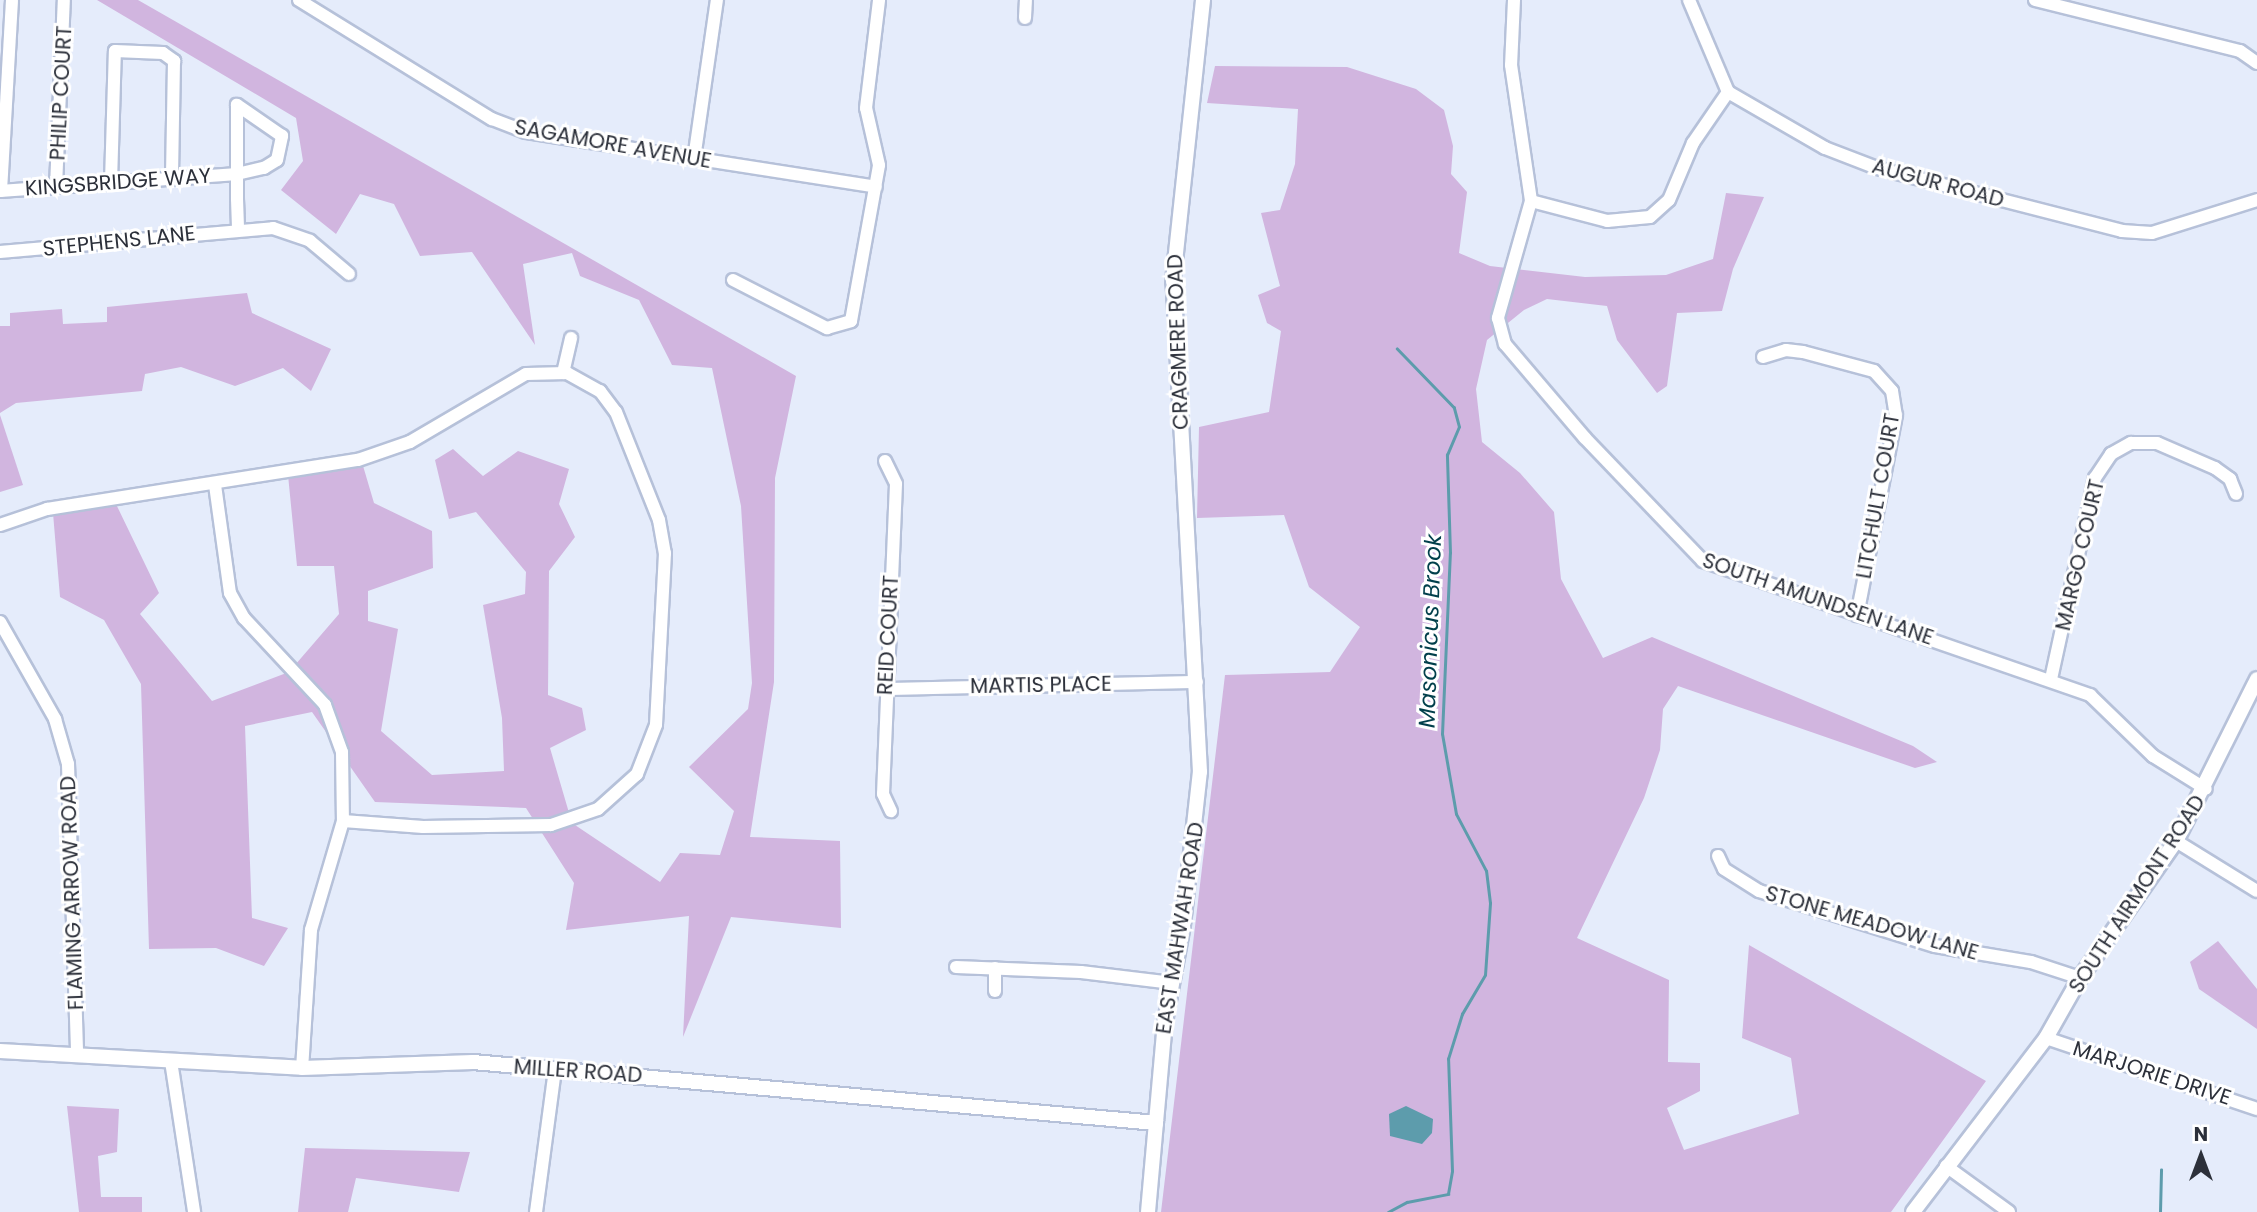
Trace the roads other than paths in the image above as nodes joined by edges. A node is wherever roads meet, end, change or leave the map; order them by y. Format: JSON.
{"nodes":[{"id":1,"x":12,"y":0,"type":"edge"},
{"id":2,"x":64,"y":0,"type":"edge"},
{"id":3,"x":299,"y":0,"type":"edge"},
{"id":4,"x":718,"y":0,"type":"edge"},
{"id":5,"x":879,"y":0,"type":"edge"},
{"id":6,"x":1026,"y":0,"type":"edge"},
{"id":7,"x":1203,"y":0,"type":"edge"},
{"id":8,"x":1514,"y":0,"type":"edge"},
{"id":9,"x":1689,"y":0,"type":"edge"},
{"id":10,"x":2035,"y":0,"type":"edge"},
{"id":11,"x":1025,"y":18,"type":"dead end"},
{"id":12,"x":2257,"y":63,"type":"edge"},
{"id":13,"x":1728,"y":92,"type":"junction"},
{"id":14,"x":694,"y":159,"type":"junction"},
{"id":15,"x":237,"y":174,"type":"junction"},
{"id":16,"x":172,"y":177,"type":"junction"},
{"id":17,"x":111,"y":182,"type":"junction"},
{"id":18,"x":56,"y":187,"type":"junction"},
{"id":19,"x":876,"y":187,"type":"junction"},
{"id":20,"x":0,"y":191,"type":"edge"},
{"id":21,"x":2257,"y":200,"type":"edge"},
{"id":22,"x":1531,"y":201,"type":"junction"},
{"id":23,"x":238,"y":229,"type":"junction"},
{"id":24,"x":0,"y":252,"type":"edge"},
{"id":25,"x":349,"y":274,"type":"dead end"},
{"id":26,"x":733,"y":280,"type":"dead end"},
{"id":27,"x":571,"y":338,"type":"dead end"},
{"id":28,"x":1763,"y":357,"type":"dead end"},
{"id":29,"x":563,"y":373,"type":"junction"},
{"id":30,"x":885,"y":461,"type":"dead end"},
{"id":31,"x":215,"y":485,"type":"junction"},
{"id":32,"x":2236,"y":494,"type":"dead end"},
{"id":33,"x":0,"y":525,"type":"edge"},
{"id":34,"x":1857,"y":615,"type":"junction"},
{"id":35,"x":0,"y":622,"type":"edge"},
{"id":36,"x":1192,"y":644,"type":"joint"},
{"id":37,"x":2051,"y":679,"type":"junction"},
{"id":38,"x":2257,"y":679,"type":"edge"},
{"id":39,"x":1198,"y":682,"type":"junction"},
{"id":40,"x":885,"y":689,"type":"junction"},
{"id":41,"x":2206,"y":789,"type":"junction"},
{"id":42,"x":891,"y":811,"type":"dead end"},
{"id":43,"x":343,"y":821,"type":"junction"},
{"id":44,"x":2176,"y":841,"type":"junction"},
{"id":45,"x":1717,"y":856,"type":"dead end"},
{"id":46,"x":2257,"y":891,"type":"edge"},
{"id":47,"x":956,"y":967,"type":"dead end"},
{"id":48,"x":995,"y":968,"type":"junction"},
{"id":49,"x":2080,"y":978,"type":"junction"},
{"id":50,"x":1172,"y":983,"type":"junction"},
{"id":51,"x":995,"y":992,"type":"dead end"},
{"id":52,"x":2046,"y":1038,"type":"junction"},
{"id":53,"x":0,"y":1051,"type":"edge"},
{"id":54,"x":77,"y":1055,"type":"junction"},
{"id":55,"x":171,"y":1061,"type":"junction"},
{"id":56,"x":302,"y":1068,"type":"junction"},
{"id":57,"x":555,"y":1069,"type":"junction"},
{"id":58,"x":2257,"y":1110,"type":"edge"},
{"id":59,"x":1156,"y":1123,"type":"junction"},
{"id":60,"x":1946,"y":1166,"type":"junction"},
{"id":61,"x":194,"y":1212,"type":"edge"},
{"id":62,"x":536,"y":1212,"type":"edge"},
{"id":63,"x":1148,"y":1212,"type":"edge"},
{"id":64,"x":1913,"y":1212,"type":"edge"},
{"id":65,"x":2009,"y":1212,"type":"edge"}],
"edges":[{"from":1,"to":20,"type":"street"},
{"from":2,"to":18,"type":"street","name":"PHILIP COURT"},
{"from":3,"to":14,"type":"street","name":"SAGAMORE AVENUE"},
{"from":4,"to":14,"type":"street"},
{"from":5,"to":19,"type":"street"},
{"from":6,"to":11,"type":"street"},
{"from":7,"to":36,"type":"street","name":"CRAGMERE ROAD"},
{"from":8,"to":22,"type":"street"},
{"from":9,"to":13,"type":"street"},
{"from":10,"to":12,"type":"street"},
{"from":13,"to":21,"type":"street","name":"AUGUR ROAD"},
{"from":13,"to":22,"type":"street"},
{"from":14,"to":19,"type":"street","name":"SAGAMORE AVENUE"},
{"from":15,"to":15,"type":"street","name":"KINGSBRIDGE WAY"},
{"from":15,"to":16,"type":"street","name":"KINGSBRIDGE WAY"},
{"from":15,"to":23,"type":"street","name":"KINGSBRIDGE WAY"},
{"from":16,"to":17,"type":"street","name":"KINGSBRIDGE WAY"},
{"from":16,"to":17,"type":"street"},
{"from":17,"to":18,"type":"street","name":"KINGSBRIDGE WAY"},
{"from":18,"to":20,"type":"street","name":"KINGSBRIDGE WAY"},
{"from":19,"to":26,"type":"street"},
{"from":22,"to":34,"type":"street","name":"SOUTH AMUNDSEN LANE"},
{"from":23,"to":24,"type":"street","name":"STEPHENS LANE"},
{"from":23,"to":25,"type":"street","name":"STEPHENS LANE"},
{"from":27,"to":29,"type":"street"},
{"from":28,"to":34,"type":"street","name":"LITCHULT COURT"},
{"from":29,"to":31,"type":"street"},
{"from":29,"to":43,"type":"street"},
{"from":30,"to":40,"type":"street","name":"REID COURT"},
{"from":31,"to":33,"type":"street"},
{"from":31,"to":43,"type":"street"},
{"from":32,"to":37,"type":"street","name":"MARGO COURT"},
{"from":34,"to":37,"type":"street","name":"SOUTH AMUNDSEN LANE"},
{"from":35,"to":54,"type":"street","name":"FLAMING ARROW ROAD"},
{"from":36,"to":39,"type":"street","name":"EAST MAHWAH ROAD"},
{"from":37,"to":41,"type":"street","name":"SOUTH AMUNDSEN LANE"},
{"from":38,"to":41,"type":"street","name":"SOUTH AIRMONT ROAD"},
{"from":39,"to":40,"type":"street","name":"MARTIS PLACE"},
{"from":39,"to":50,"type":"street","name":"EAST MAHWAH ROAD"},
{"from":40,"to":42,"type":"street","name":"REID COURT"},
{"from":41,"to":44,"type":"street","name":"SOUTH AIRMONT ROAD"},
{"from":43,"to":56,"type":"street"},
{"from":44,"to":46,"type":"street"},
{"from":44,"to":49,"type":"street","name":"SOUTH AIRMONT ROAD"},
{"from":45,"to":49,"type":"street","name":"STONE MEADOW LANE"},
{"from":47,"to":48,"type":"street"},
{"from":48,"to":50,"type":"street"},
{"from":48,"to":51,"type":"street"},
{"from":49,"to":52,"type":"street","name":"SOUTH AIRMONT ROAD"},
{"from":50,"to":59,"type":"street","name":"EAST MAHWAH ROAD"},
{"from":52,"to":58,"type":"street","name":"MARJORIE DRIVE"},
{"from":52,"to":60,"type":"street","name":"SOUTH AIRMONT ROAD"},
{"from":53,"to":54,"type":"street","name":"MILLER ROAD"},
{"from":54,"to":55,"type":"street","name":"MILLER ROAD"},
{"from":55,"to":56,"type":"street","name":"MILLER ROAD"},
{"from":55,"to":61,"type":"street"},
{"from":56,"to":57,"type":"street","name":"MILLER ROAD"},
{"from":57,"to":59,"type":"street","name":"MILLER ROAD"},
{"from":57,"to":62,"type":"street"},
{"from":59,"to":63,"type":"street","name":"EAST MAHWAH ROAD"},
{"from":60,"to":64,"type":"street","name":"SOUTH AIRMONT ROAD"},
{"from":60,"to":65,"type":"street"}]}
